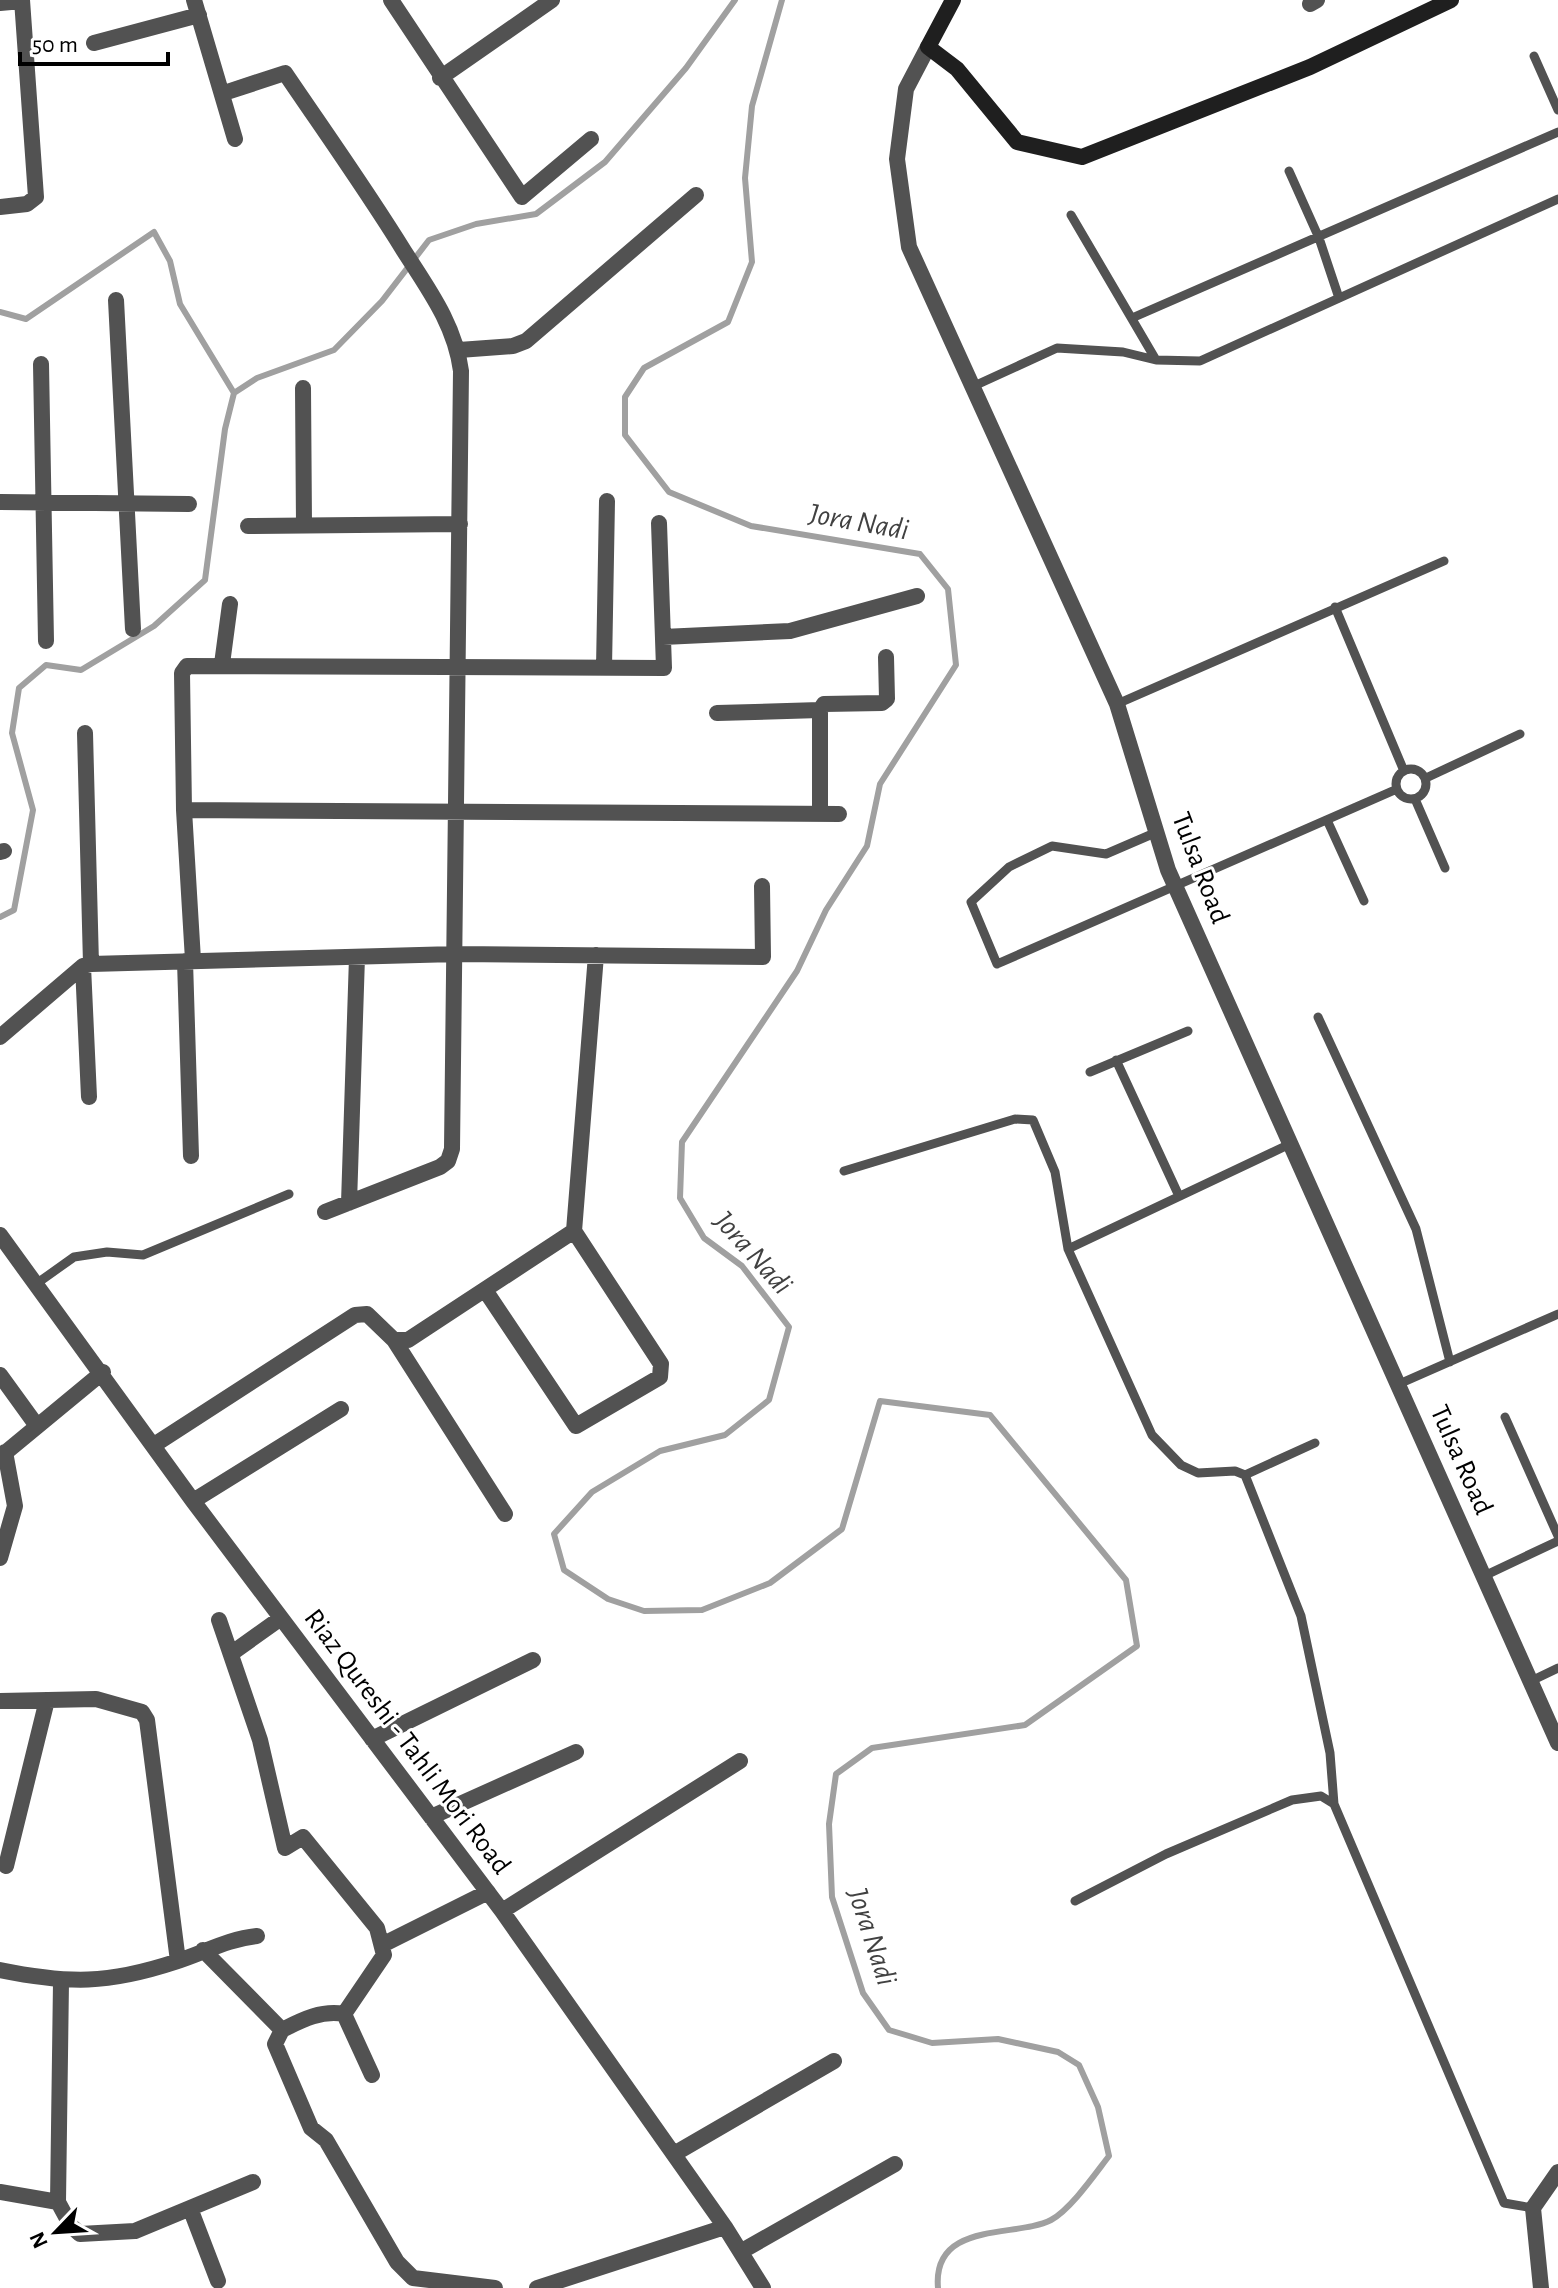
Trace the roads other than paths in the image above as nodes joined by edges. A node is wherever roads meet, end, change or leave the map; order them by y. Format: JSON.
{"nodes":[{"id":1,"x":391,"y":0,"type":"edge"},
{"id":2,"x":552,"y":0,"type":"edge"},
{"id":3,"x":953,"y":0,"type":"edge"},
{"id":4,"x":22,"y":1,"type":"edge"},
{"id":5,"x":1441,"y":2,"type":"edge"},
{"id":6,"x":0,"y":3,"type":"edge"},
{"id":7,"x":196,"y":8,"type":"edge"},
{"id":8,"x":94,"y":43,"type":"dead end"},
{"id":9,"x":928,"y":47,"type":"junction"},
{"id":10,"x":1534,"y":56,"type":"dead end"},
{"id":11,"x":440,"y":78,"type":"junction"},
{"id":12,"x":224,"y":93,"type":"junction"},
{"id":13,"x":1558,"y":110,"type":"edge"},
{"id":14,"x":1558,"y":132,"type":"edge"},
{"id":15,"x":235,"y":139,"type":"dead end"},
{"id":16,"x":591,"y":139,"type":"dead end"},
{"id":17,"x":1289,"y":171,"type":"dead end"},
{"id":18,"x":696,"y":195,"type":"dead end"},
{"id":19,"x":1558,"y":199,"type":"edge"},
{"id":20,"x":0,"y":207,"type":"edge"},
{"id":21,"x":1071,"y":215,"type":"dead end"},
{"id":22,"x":1319,"y":238,"type":"junction"},
{"id":23,"x":1339,"y":298,"type":"junction"},
{"id":24,"x":116,"y":300,"type":"dead end"},
{"id":25,"x":1132,"y":318,"type":"junction"},
{"id":26,"x":459,"y":350,"type":"junction"},
{"id":27,"x":1156,"y":360,"type":"junction"},
{"id":28,"x":41,"y":364,"type":"dead end"},
{"id":29,"x":974,"y":386,"type":"junction"},
{"id":30,"x":303,"y":388,"type":"dead end"},
{"id":31,"x":607,"y":501,"type":"dead end"},
{"id":32,"x":0,"y":502,"type":"edge"},
{"id":33,"x":127,"y":503,"type":"junction"},
{"id":34,"x":43,"y":504,"type":"junction"},
{"id":35,"x":189,"y":504,"type":"dead end"},
{"id":36,"x":659,"y":523,"type":"dead end"},
{"id":37,"x":460,"y":524,"type":"junction"},
{"id":38,"x":304,"y":525,"type":"junction"},
{"id":39,"x":248,"y":526,"type":"dead end"},
{"id":40,"x":1444,"y":561,"type":"dead end"},
{"id":41,"x":917,"y":596,"type":"dead end"},
{"id":42,"x":230,"y":604,"type":"dead end"},
{"id":43,"x":1335,"y":607,"type":"junction"},
{"id":44,"x":133,"y":629,"type":"dead end"},
{"id":45,"x":663,"y":637,"type":"junction"},
{"id":46,"x":46,"y":641,"type":"dead end"},
{"id":47,"x":886,"y":657,"type":"dead end"},
{"id":48,"x":222,"y":664,"type":"junction"},
{"id":49,"x":458,"y":667,"type":"junction"},
{"id":50,"x":604,"y":668,"type":"junction"},
{"id":51,"x":1117,"y":704,"type":"junction"},
{"id":52,"x":820,"y":710,"type":"junction"},
{"id":53,"x":717,"y":713,"type":"dead end"},
{"id":54,"x":85,"y":733,"type":"dead end"},
{"id":55,"x":1520,"y":734,"type":"dead end"},
{"id":56,"x":1404,"y":771,"type":"junction"},
{"id":57,"x":1426,"y":778,"type":"junction"},
{"id":58,"x":1397,"y":789,"type":"junction"},
{"id":59,"x":1415,"y":799,"type":"junction"},
{"id":60,"x":184,"y":810,"type":"junction"},
{"id":61,"x":456,"y":811,"type":"junction"},
{"id":62,"x":820,"y":814,"type":"junction"},
{"id":63,"x":839,"y":814,"type":"dead end"},
{"id":64,"x":1327,"y":820,"type":"junction"},
{"id":65,"x":1157,"y":832,"type":"junction"},
{"id":66,"x":1445,"y":868,"type":"dead end"},
{"id":67,"x":762,"y":886,"type":"dead end"},
{"id":68,"x":1176,"y":888,"type":"junction"},
{"id":69,"x":1364,"y":901,"type":"dead end"},
{"id":70,"x":456,"y":954,"type":"junction"},
{"id":71,"x":596,"y":955,"type":"junction"},
{"id":72,"x":357,"y":957,"type":"junction"},
{"id":73,"x":189,"y":960,"type":"junction"},
{"id":74,"x":87,"y":965,"type":"junction"},
{"id":75,"x":1318,"y":1017,"type":"dead end"},
{"id":76,"x":1188,"y":1031,"type":"dead end"},
{"id":77,"x":0,"y":1037,"type":"edge"},
{"id":78,"x":1116,"y":1060,"type":"junction"},
{"id":79,"x":1090,"y":1072,"type":"dead end"},
{"id":80,"x":89,"y":1097,"type":"dead end"},
{"id":81,"x":1292,"y":1143,"type":"junction"},
{"id":82,"x":191,"y":1156,"type":"dead end"},
{"id":83,"x":844,"y":1171,"type":"dead end"},
{"id":84,"x":289,"y":1194,"type":"dead end"},
{"id":85,"x":1179,"y":1196,"type":"junction"},
{"id":86,"x":349,"y":1203,"type":"junction"},
{"id":87,"x":325,"y":1212,"type":"dead end"},
{"id":88,"x":574,"y":1231,"type":"junction"},
{"id":89,"x":0,"y":1235,"type":"edge"},
{"id":90,"x":1068,"y":1249,"type":"junction"},
{"id":91,"x":36,"y":1284,"type":"junction"},
{"id":92,"x":485,"y":1290,"type":"junction"},
{"id":93,"x":1558,"y":1314,"type":"edge"},
{"id":94,"x":394,"y":1340,"type":"junction"},
{"id":95,"x":1450,"y":1362,"type":"junction"},
{"id":96,"x":103,"y":1372,"type":"junction"},
{"id":97,"x":0,"y":1375,"type":"edge"},
{"id":98,"x":1399,"y":1384,"type":"junction"},
{"id":99,"x":341,"y":1409,"type":"dead end"},
{"id":100,"x":1505,"y":1417,"type":"dead end"},
{"id":101,"x":37,"y":1426,"type":"junction"},
{"id":102,"x":1315,"y":1443,"type":"dead end"},
{"id":103,"x":154,"y":1445,"type":"junction"},
{"id":104,"x":2,"y":1454,"type":"edge"},
{"id":105,"x":1245,"y":1475,"type":"junction"},
{"id":106,"x":193,"y":1501,"type":"junction"},
{"id":107,"x":505,"y":1514,"type":"dead end"},
{"id":108,"x":1558,"y":1538,"type":"edge"},
{"id":109,"x":0,"y":1558,"type":"edge"},
{"id":110,"x":1484,"y":1576,"type":"junction"},
{"id":111,"x":281,"y":1618,"type":"junction"},
{"id":112,"x":219,"y":1620,"type":"dead end"},
{"id":113,"x":232,"y":1653,"type":"junction"},
{"id":114,"x":533,"y":1660,"type":"dead end"},
{"id":115,"x":1558,"y":1668,"type":"edge"},
{"id":116,"x":1531,"y":1681,"type":"junction"},
{"id":117,"x":47,"y":1700,"type":"junction"},
{"id":118,"x":0,"y":1701,"type":"edge"},
{"id":119,"x":372,"y":1739,"type":"junction"},
{"id":120,"x":1558,"y":1743,"type":"edge"},
{"id":121,"x":576,"y":1752,"type":"dead end"},
{"id":122,"x":740,"y":1761,"type":"dead end"},
{"id":123,"x":1334,"y":1804,"type":"junction"},
{"id":124,"x":431,"y":1817,"type":"junction"},
{"id":125,"x":6,"y":1866,"type":"dead end"},
{"id":126,"x":488,"y":1892,"type":"junction"},
{"id":127,"x":1075,"y":1901,"type":"dead end"},
{"id":128,"x":502,"y":1911,"type":"junction"},
{"id":129,"x":257,"y":1936,"type":"dead end"},
{"id":130,"x":384,"y":1944,"type":"junction"},
{"id":131,"x":203,"y":1950,"type":"junction"},
{"id":132,"x":178,"y":1961,"type":"junction"},
{"id":133,"x":0,"y":1970,"type":"edge"},
{"id":134,"x":61,"y":1982,"type":"junction"},
{"id":135,"x":344,"y":2014,"type":"junction"},
{"id":136,"x":282,"y":2030,"type":"junction"},
{"id":137,"x":834,"y":2061,"type":"dead end"},
{"id":138,"x":372,"y":2075,"type":"dead end"},
{"id":139,"x":674,"y":2154,"type":"junction"},
{"id":140,"x":895,"y":2164,"type":"dead end"},
{"id":141,"x":1558,"y":2172,"type":"edge"},
{"id":142,"x":253,"y":2182,"type":"dead end"},
{"id":143,"x":0,"y":2192,"type":"edge"},
{"id":144,"x":58,"y":2202,"type":"junction"},
{"id":145,"x":190,"y":2208,"type":"junction"},
{"id":146,"x":1533,"y":2208,"type":"junction"},
{"id":147,"x":725,"y":2227,"type":"junction"},
{"id":148,"x":742,"y":2251,"type":"junction"},
{"id":149,"x":397,"y":2262,"type":"junction"},
{"id":150,"x":218,"y":2281,"type":"dead end"},
{"id":151,"x":1536,"y":2286,"type":"edge"},
{"id":152,"x":403,"y":2288,"type":"edge"},
{"id":153,"x":495,"y":2288,"type":"edge"},
{"id":154,"x":537,"y":2288,"type":"edge"},
{"id":155,"x":763,"y":2288,"type":"edge"}],
"edges":[{"from":1,"to":11,"type":"street"},
{"from":2,"to":11,"type":"street"},
{"from":3,"to":9,"type":"main road","name":"Tulsa Road"},
{"from":4,"to":6,"type":"street"},
{"from":4,"to":20,"type":"street"},
{"from":5,"to":9,"type":"main road"},
{"from":7,"to":8,"type":"street"},
{"from":7,"to":12,"type":"street"},
{"from":9,"to":29,"type":"street","name":"Tulsa Road"},
{"from":10,"to":13,"type":"lane"},
{"from":11,"to":16,"type":"street"},
{"from":12,"to":15,"type":"street"},
{"from":12,"to":26,"type":"street"},
{"from":14,"to":22,"type":"lane"},
{"from":17,"to":22,"type":"lane"},
{"from":18,"to":26,"type":"street"},
{"from":19,"to":23,"type":"lane"},
{"from":21,"to":25,"type":"lane"},
{"from":22,"to":23,"type":"lane"},
{"from":22,"to":25,"type":"lane"},
{"from":23,"to":27,"type":"lane"},
{"from":24,"to":33,"type":"street"},
{"from":25,"to":27,"type":"lane"},
{"from":26,"to":37,"type":"street"},
{"from":27,"to":29,"type":"lane"},
{"from":28,"to":34,"type":"street"},
{"from":29,"to":51,"type":"street","name":"Tulsa Road"},
{"from":30,"to":38,"type":"street"},
{"from":31,"to":50,"type":"street"},
{"from":32,"to":34,"type":"street"},
{"from":33,"to":34,"type":"street"},
{"from":33,"to":35,"type":"street"},
{"from":33,"to":44,"type":"street"},
{"from":34,"to":46,"type":"street"},
{"from":36,"to":45,"type":"street"},
{"from":37,"to":38,"type":"street"},
{"from":37,"to":49,"type":"street"},
{"from":38,"to":39,"type":"street"},
{"from":40,"to":43,"type":"lane"},
{"from":41,"to":45,"type":"street"},
{"from":42,"to":48,"type":"street"},
{"from":43,"to":51,"type":"lane"},
{"from":43,"to":56,"type":"lane"},
{"from":45,"to":50,"type":"street"},
{"from":47,"to":52,"type":"street"},
{"from":48,"to":49,"type":"street"},
{"from":48,"to":60,"type":"street"},
{"from":49,"to":50,"type":"street"},
{"from":49,"to":61,"type":"street"},
{"from":51,"to":65,"type":"street","name":"Tulsa Road"},
{"from":52,"to":53,"type":"street"},
{"from":52,"to":62,"type":"street"},
{"from":54,"to":74,"type":"street"},
{"from":55,"to":57,"type":"lane"},
{"from":56,"to":57,"type":"lane"},
{"from":56,"to":58,"type":"lane"},
{"from":57,"to":59,"type":"lane"},
{"from":58,"to":59,"type":"lane"},
{"from":58,"to":64,"type":"lane"},
{"from":59,"to":66,"type":"lane"},
{"from":60,"to":61,"type":"street"},
{"from":60,"to":73,"type":"street"},
{"from":61,"to":62,"type":"street"},
{"from":61,"to":70,"type":"street"},
{"from":62,"to":63,"type":"street"},
{"from":64,"to":68,"type":"lane"},
{"from":64,"to":69,"type":"lane"},
{"from":65,"to":68,"type":"street","name":"Tulsa Road"},
{"from":65,"to":68,"type":"lane"},
{"from":67,"to":71,"type":"street"},
{"from":68,"to":81,"type":"street","name":"Tulsa Road"},
{"from":70,"to":71,"type":"street"},
{"from":70,"to":72,"type":"street"},
{"from":70,"to":86,"type":"street"},
{"from":71,"to":88,"type":"street"},
{"from":72,"to":73,"type":"street"},
{"from":72,"to":86,"type":"street"},
{"from":73,"to":74,"type":"street"},
{"from":73,"to":82,"type":"street"},
{"from":74,"to":77,"type":"street"},
{"from":74,"to":80,"type":"street"},
{"from":75,"to":95,"type":"lane"},
{"from":76,"to":78,"type":"lane"},
{"from":78,"to":79,"type":"lane"},
{"from":78,"to":85,"type":"lane"},
{"from":81,"to":85,"type":"lane"},
{"from":81,"to":98,"type":"street","name":"Tulsa Road"},
{"from":83,"to":90,"type":"lane"},
{"from":84,"to":91,"type":"lane"},
{"from":85,"to":90,"type":"lane"},
{"from":86,"to":87,"type":"street"},
{"from":88,"to":92,"type":"street"},
{"from":88,"to":92,"type":"street"},
{"from":89,"to":91,"type":"street","name":"Riaz Qureshi - Tahli Mori Road"},
{"from":90,"to":105,"type":"lane"},
{"from":91,"to":96,"type":"street","name":"Riaz Qureshi - Tahli Mori Road"},
{"from":92,"to":94,"type":"street"},
{"from":93,"to":95,"type":"lane"},
{"from":94,"to":103,"type":"street"},
{"from":94,"to":107,"type":"street"},
{"from":95,"to":98,"type":"lane"},
{"from":96,"to":101,"type":"street"},
{"from":96,"to":103,"type":"street","name":"Riaz Qureshi - Tahli Mori Road"},
{"from":97,"to":101,"type":"street"},
{"from":98,"to":110,"type":"street","name":"Tulsa Road"},
{"from":99,"to":106,"type":"street"},
{"from":100,"to":108,"type":"lane"},
{"from":101,"to":104,"type":"street"},
{"from":102,"to":105,"type":"lane"},
{"from":103,"to":106,"type":"street","name":"Riaz Qureshi - Tahli Mori Road"},
{"from":104,"to":109,"type":"street"},
{"from":105,"to":123,"type":"lane"},
{"from":106,"to":111,"type":"street","name":"Riaz Qureshi - Tahli Mori Road"},
{"from":108,"to":110,"type":"lane"},
{"from":110,"to":116,"type":"street","name":"Tulsa Road"},
{"from":111,"to":113,"type":"street"},
{"from":111,"to":119,"type":"street","name":"Riaz Qureshi - Tahli Mori Road"},
{"from":112,"to":113,"type":"street"},
{"from":113,"to":130,"type":"street"},
{"from":114,"to":119,"type":"street"},
{"from":115,"to":116,"type":"lane"},
{"from":116,"to":120,"type":"street","name":"Tulsa Road"},
{"from":117,"to":118,"type":"street"},
{"from":117,"to":125,"type":"street"},
{"from":117,"to":132,"type":"street"},
{"from":119,"to":124,"type":"street","name":"Riaz Qureshi - Tahli Mori Road"},
{"from":121,"to":124,"type":"street"},
{"from":122,"to":128,"type":"street"},
{"from":123,"to":127,"type":"lane"},
{"from":123,"to":146,"type":"lane"},
{"from":124,"to":126,"type":"street","name":"Riaz Qureshi - Tahli Mori Road"},
{"from":126,"to":128,"type":"street","name":"Riaz Qureshi - Tahli Mori Road"},
{"from":126,"to":130,"type":"street"},
{"from":128,"to":139,"type":"street","name":"Riaz Qureshi - Tahli Mori Road"},
{"from":129,"to":131,"type":"street"},
{"from":130,"to":135,"type":"street"},
{"from":131,"to":132,"type":"street"},
{"from":131,"to":136,"type":"street"},
{"from":132,"to":134,"type":"street"},
{"from":133,"to":134,"type":"street"},
{"from":134,"to":144,"type":"street"},
{"from":135,"to":136,"type":"street"},
{"from":135,"to":138,"type":"street"},
{"from":136,"to":149,"type":"street"},
{"from":137,"to":139,"type":"street"},
{"from":139,"to":147,"type":"street","name":"Riaz Qureshi - Tahli Mori Road"},
{"from":140,"to":148,"type":"street"},
{"from":141,"to":146,"type":"street"},
{"from":142,"to":145,"type":"street"},
{"from":143,"to":144,"type":"street"},
{"from":144,"to":145,"type":"street"},
{"from":145,"to":150,"type":"street"},
{"from":146,"to":151,"type":"street"},
{"from":147,"to":148,"type":"street","name":"Riaz Qureshi - Tahli Mori Road"},
{"from":147,"to":154,"type":"street"},
{"from":148,"to":155,"type":"street","name":"Riaz Qureshi - Tahli Mori Road"},
{"from":149,"to":152,"type":"street"},
{"from":149,"to":153,"type":"street"}]}
